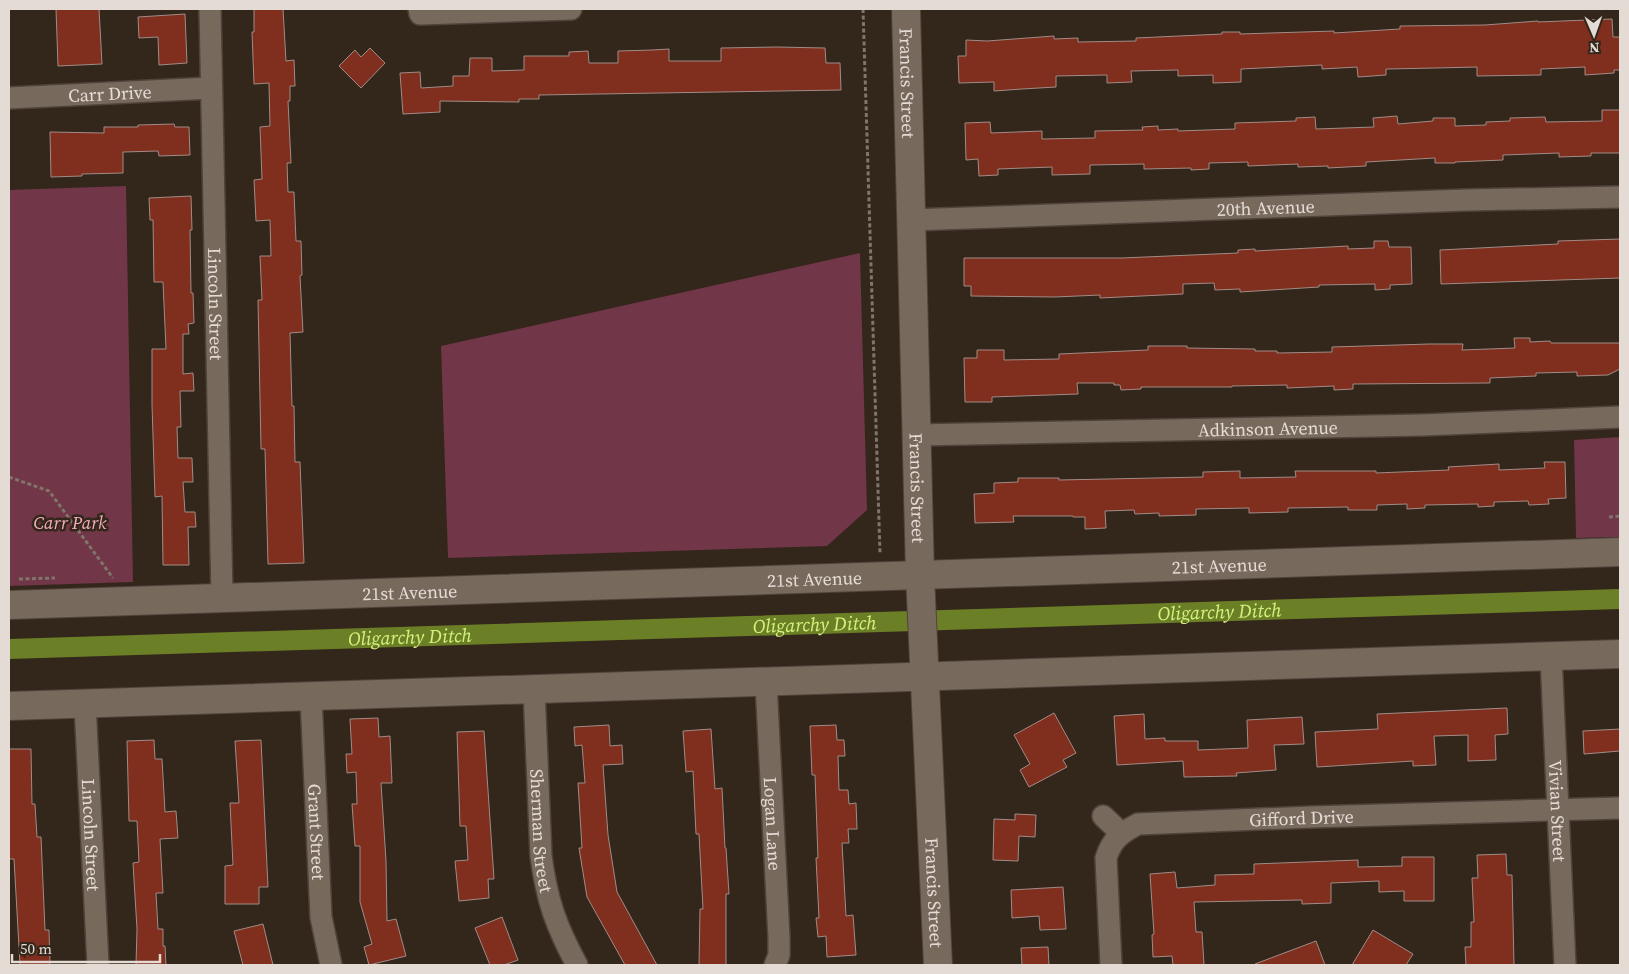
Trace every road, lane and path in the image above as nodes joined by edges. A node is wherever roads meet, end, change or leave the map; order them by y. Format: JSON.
{"nodes":[{"id":1,"x":210,"y":9,"type":"edge"},
{"id":2,"x":571,"y":9,"type":"edge"},
{"id":3,"x":863,"y":9,"type":"edge"},
{"id":4,"x":906,"y":9,"type":"edge"},
{"id":5,"x":420,"y":12,"type":"edge"},
{"id":6,"x":211,"y":88,"type":"junction"},
{"id":7,"x":9,"y":98,"type":"edge"},
{"id":8,"x":1620,"y":197,"type":"edge"},
{"id":9,"x":911,"y":220,"type":"junction"},
{"id":10,"x":1620,"y":417,"type":"edge"},
{"id":11,"x":917,"y":435,"type":"junction"},
{"id":12,"x":9,"y":477,"type":"edge"},
{"id":13,"x":1620,"y":516,"type":"edge"},
{"id":14,"x":1608,"y":517,"type":"dead end"},
{"id":15,"x":1620,"y":552,"type":"edge"},
{"id":16,"x":880,"y":560,"type":"dead end"},
{"id":17,"x":116,"y":582,"type":"dead end"},
{"id":18,"x":921,"y":587,"type":"junction"},
{"id":19,"x":222,"y":598,"type":"junction"},
{"id":20,"x":9,"y":605,"type":"edge"},
{"id":21,"x":1620,"y":654,"type":"edge"},
{"id":22,"x":1551,"y":656,"type":"junction"},
{"id":23,"x":924,"y":677,"type":"junction"},
{"id":24,"x":766,"y":682,"type":"junction"},
{"id":25,"x":534,"y":690,"type":"junction"},
{"id":26,"x":310,"y":697,"type":"junction"},
{"id":27,"x":85,"y":704,"type":"junction"},
{"id":28,"x":9,"y":706,"type":"edge"},
{"id":29,"x":1558,"y":808,"type":"junction"},
{"id":30,"x":1620,"y":808,"type":"edge"},
{"id":31,"x":1102,"y":816,"type":"dead end"},
{"id":32,"x":1121,"y":833,"type":"junction"},
{"id":33,"x":98,"y":965,"type":"edge"},
{"id":34,"x":331,"y":965,"type":"edge"},
{"id":35,"x":577,"y":965,"type":"edge"},
{"id":36,"x":775,"y":965,"type":"edge"},
{"id":37,"x":938,"y":965,"type":"edge"},
{"id":38,"x":1111,"y":965,"type":"edge"},
{"id":39,"x":1565,"y":965,"type":"edge"}],
"edges":[{"from":1,"to":6,"type":"street","name":"Lincoln Street"},
{"from":2,"to":5,"type":"street"},
{"from":3,"to":16,"type":"path"},
{"from":4,"to":9,"type":"street","name":"Francis Street"},
{"from":6,"to":7,"type":"street","name":"Carr Drive"},
{"from":6,"to":19,"type":"street","name":"Lincoln Street"},
{"from":8,"to":9,"type":"street","name":"20th Avenue"},
{"from":9,"to":11,"type":"street","name":"Francis Street"},
{"from":10,"to":11,"type":"street","name":"Adkinson Avenue"},
{"from":11,"to":18,"type":"street","name":"Francis Street"},
{"from":12,"to":17,"type":"path"},
{"from":13,"to":14,"type":"path"},
{"from":15,"to":18,"type":"street","name":"21st Avenue"},
{"from":18,"to":19,"type":"street","name":"21st Avenue"},
{"from":18,"to":23,"type":"street","name":"Francis Street"},
{"from":19,"to":20,"type":"street","name":"21st Avenue"},
{"from":21,"to":22,"type":"street"},
{"from":22,"to":23,"type":"street"},
{"from":22,"to":29,"type":"street","name":"Vivian Street"},
{"from":23,"to":24,"type":"street"},
{"from":23,"to":37,"type":"street","name":"Francis Street"},
{"from":24,"to":25,"type":"street"},
{"from":24,"to":36,"type":"street","name":"Logan Lane"},
{"from":25,"to":26,"type":"street"},
{"from":25,"to":35,"type":"street","name":"Sherman Street"},
{"from":26,"to":27,"type":"street"},
{"from":26,"to":34,"type":"street","name":"Grant Street"},
{"from":27,"to":28,"type":"street"},
{"from":27,"to":33,"type":"street","name":"Lincoln Street"},
{"from":29,"to":30,"type":"street","name":"Gifford Drive"},
{"from":29,"to":32,"type":"street","name":"Gifford Drive"},
{"from":29,"to":39,"type":"street","name":"Vivian Street"},
{"from":31,"to":32,"type":"street"},
{"from":32,"to":38,"type":"street"}]}
